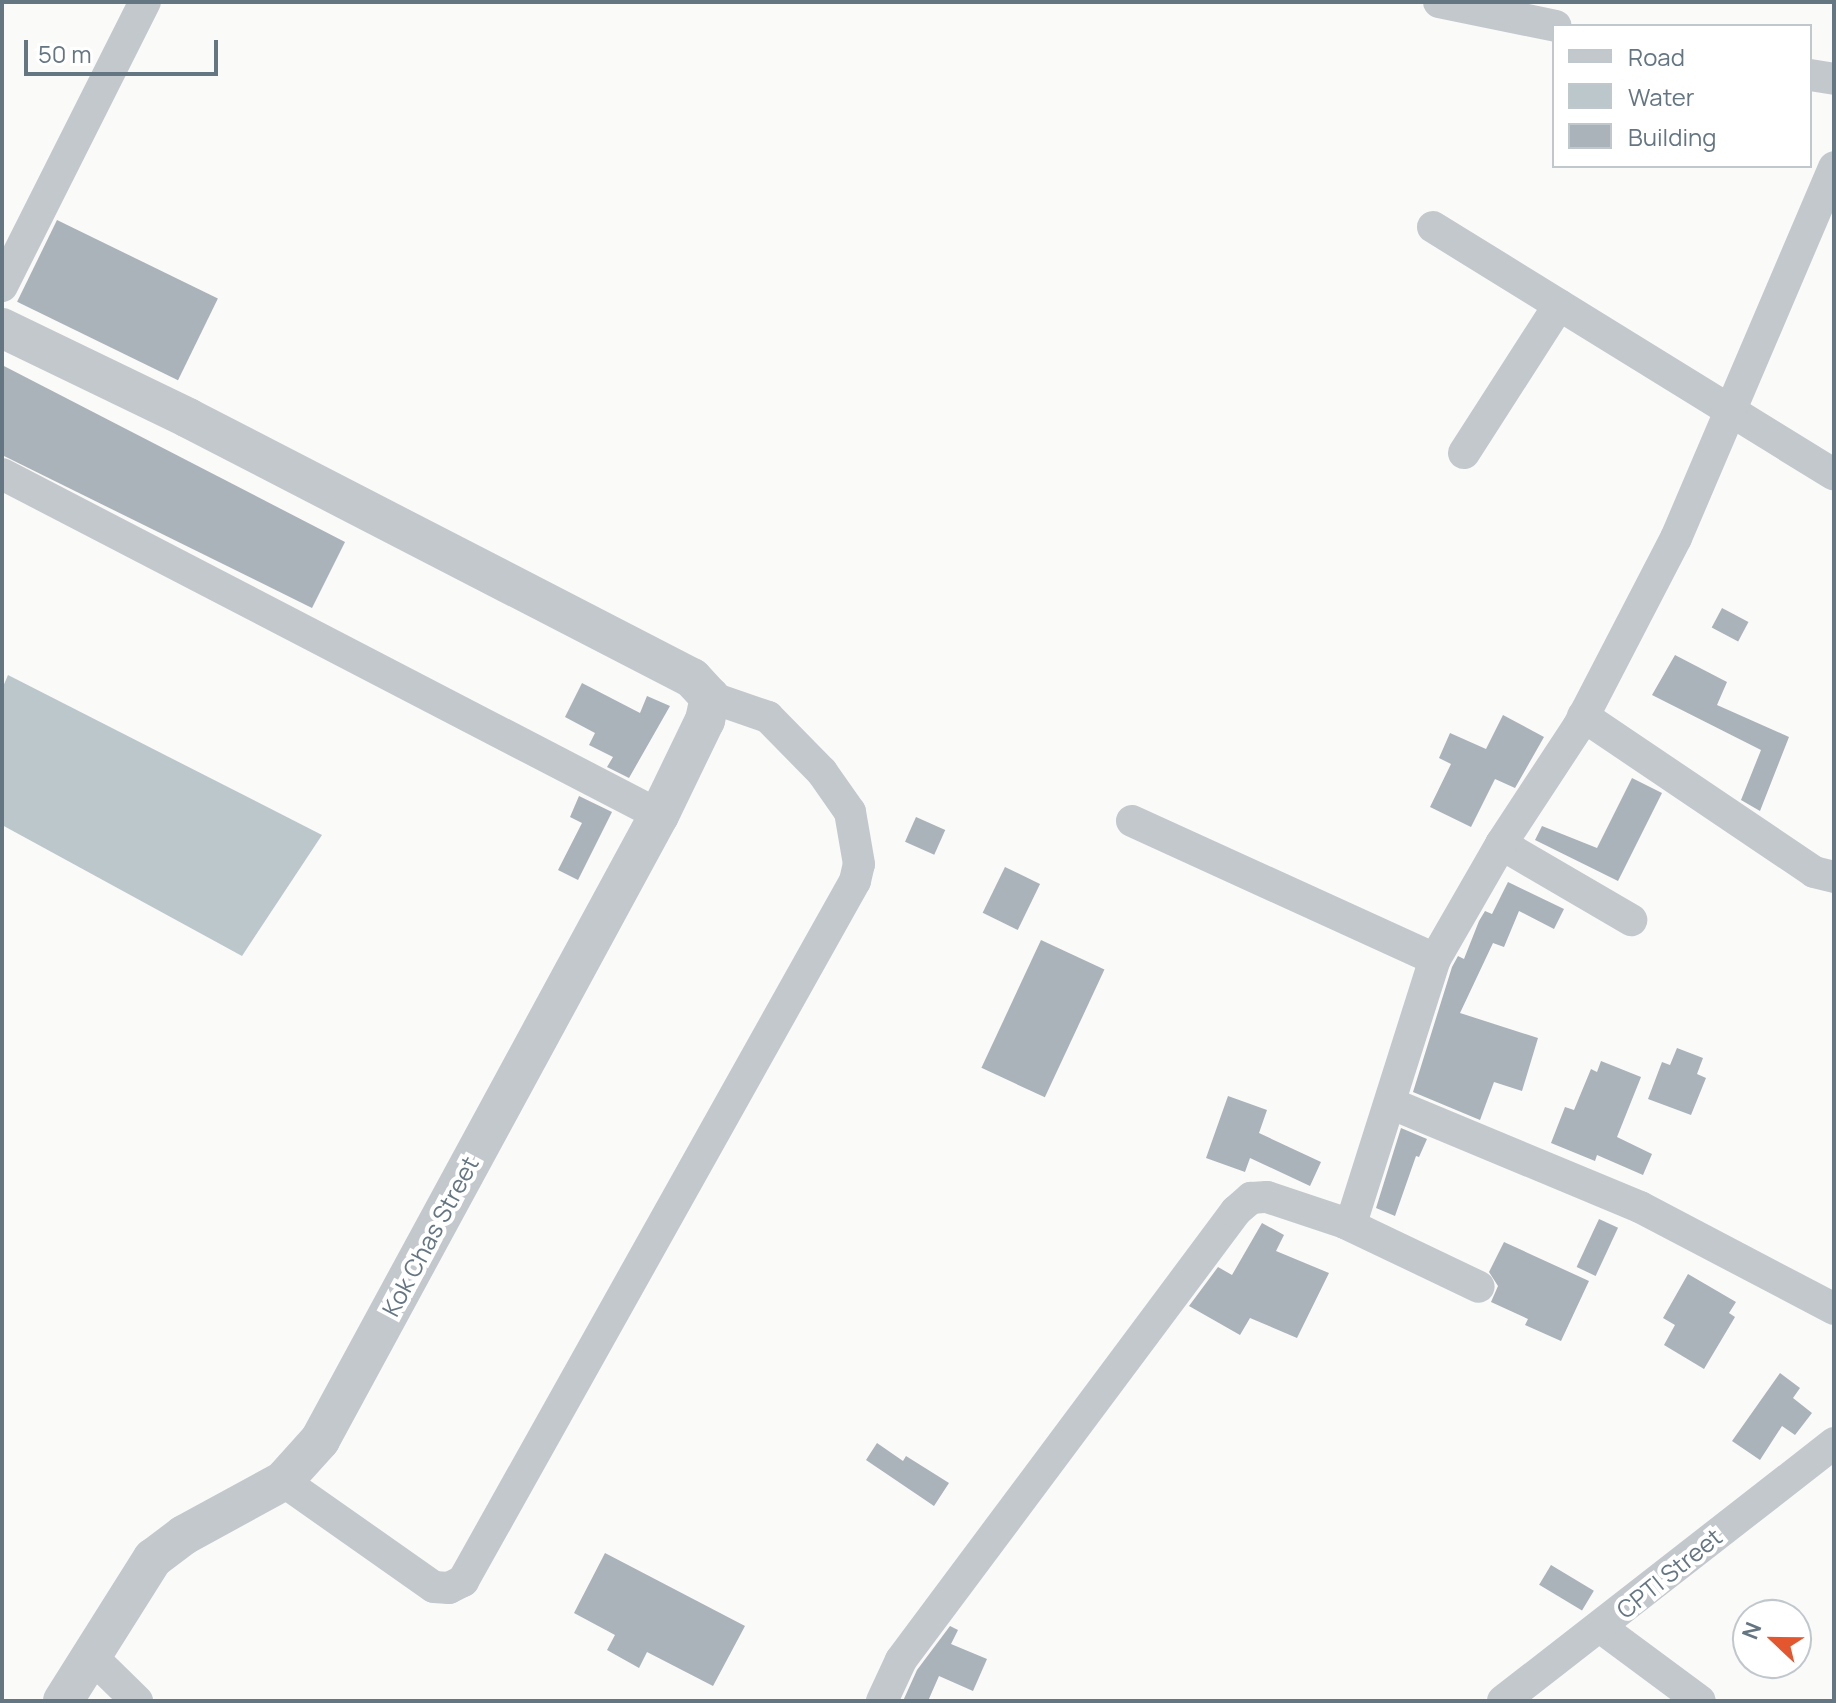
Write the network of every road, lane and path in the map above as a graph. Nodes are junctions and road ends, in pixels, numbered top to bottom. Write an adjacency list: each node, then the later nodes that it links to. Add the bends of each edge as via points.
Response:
1 (145, 2): 8 (street)
2 (1439, 2): 3 (street)
3 (1552, 25)
4 (1812, 75): 5 (street)
5 (1834, 79)
6 (1834, 167): 11 (street)
7 (1433, 227): 9 (street)
8 (2, 286)
9 (1559, 305): 11 (street); 12 (street)
10 (2, 328): 15 (street, via 664,663 692,678)
11 (1732, 412): 14 (street); 16 (street, via 1676,538)
12 (1464, 453)
13 (2, 474): 17 (street)
14 (1834, 475)
15 (710, 697): 17 (street, Kok Chas Street, via 705,720); 28 (street, via 768,717 822,772 850,812 857,836 855,881 463,1581 449,1588 434,1587)
16 (1583, 716): 19 (street); 20 (street, via 1814,872)
17 (659, 815): 28 (street, Kok Chas Street, via 320,1440)
18 (1132, 821): 22 (street)
19 (1501, 844): 21 (street); 22 (street)
20 (1834, 877)
21 (1631, 920)
22 (1435, 959): 23 (street)
23 (1390, 1103): 24 (street, via 1357,1208); 26 (street, via 1640,1207)
24 (1345, 1223): 25 (street); 33 (street, via 1267,1197 1251,1198 1236,1211 901,1660)
25 (1479, 1287)
26 (1834, 1309)
27 (1834, 1443): 29 (street, CPTI Street)
28 (283, 1481): 30 (street, Kok Chas Street, via 153,1558)
29 (1600, 1627): 34 (street, CPTI Street); 35 (street)
30 (90, 1655): 31 (street, Kok Chas Street); 32 (street)
31 (63, 1701)
32 (137, 1701)
33 (882, 1701)
34 (1503, 1701)
35 (1700, 1701)

